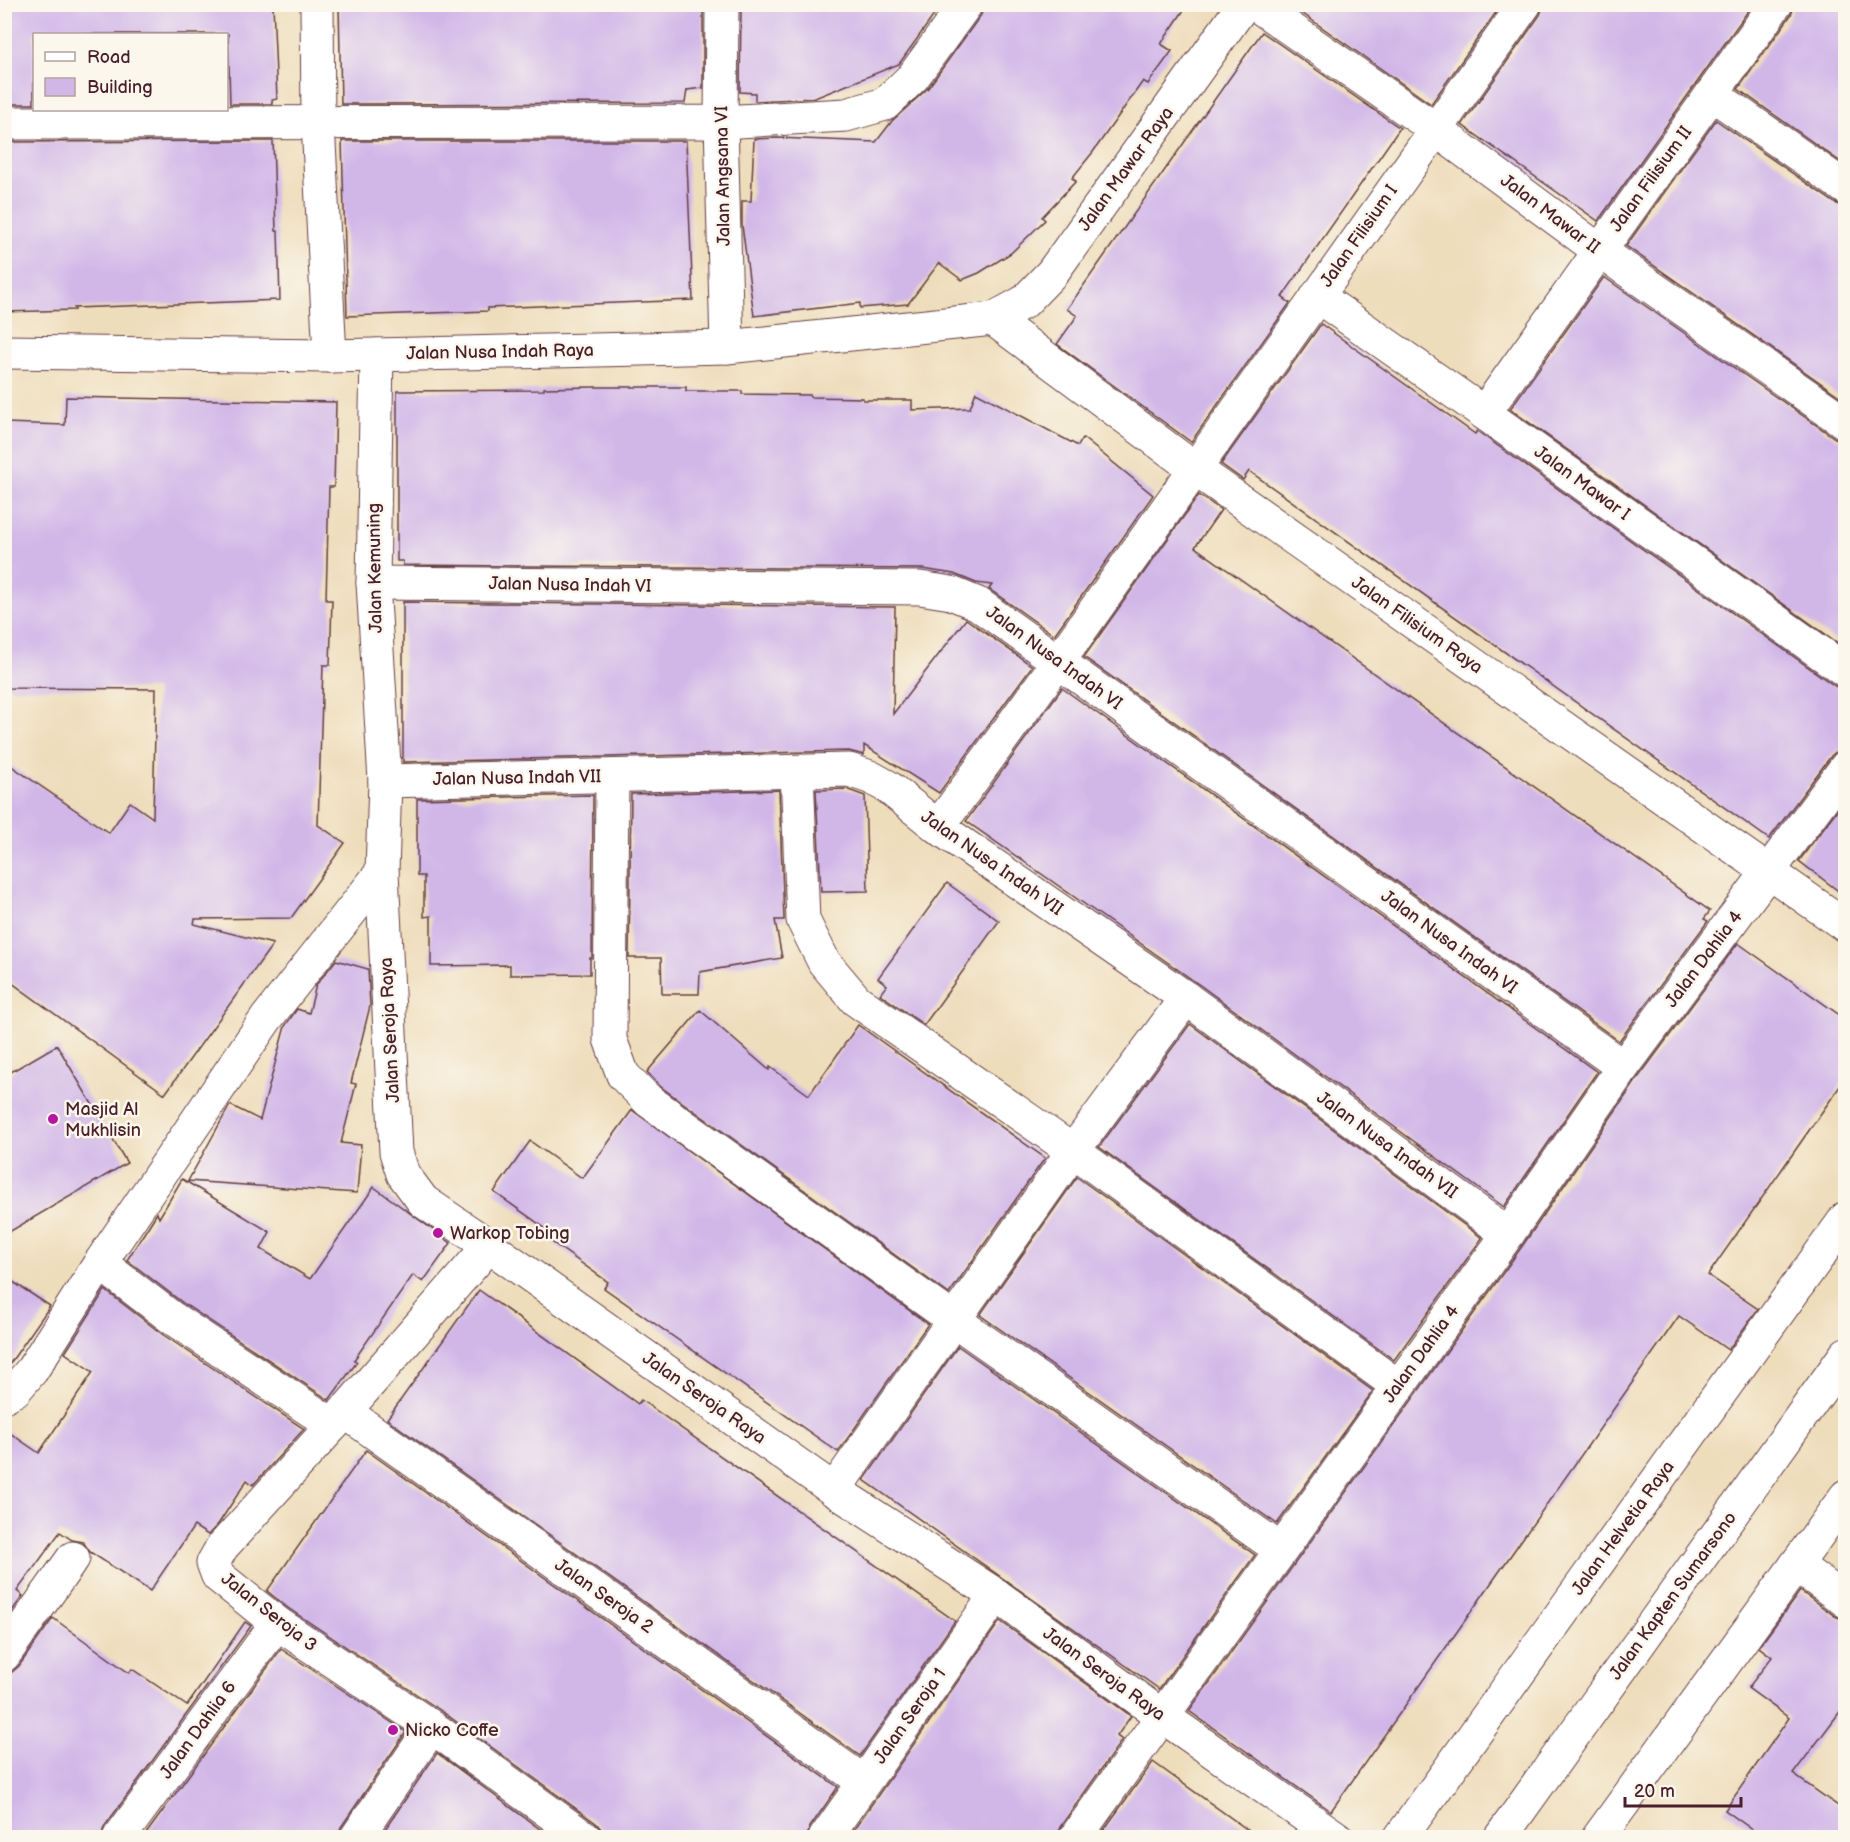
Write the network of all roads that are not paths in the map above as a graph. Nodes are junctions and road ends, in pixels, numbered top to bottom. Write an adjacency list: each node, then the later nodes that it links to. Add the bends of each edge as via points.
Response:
1 (316, 4): 11 (main road)
2 (722, 4): 9 (main road, Jalan Angsana VI)
3 (966, 4): 9 (main road, via 913,77 885,104 846,115)
4 (1244, 4): 16 (main road, Jalan Mawar Raya, via 1052,273 1024,302)
5 (1255, 4): 12 (main road, Jalan Mawar II)
6 (1525, 4): 12 (main road, Jalan Filisium I)
7 (1776, 4): 8 (main road, Jalan Filisium II)
8 (1712, 94): 13 (main road); 14 (main road, Jalan Filisium II)
9 (721, 122): 11 (main road); 17 (main road, Jalan Angsana VI)
10 (4, 123): 11 (main road)
11 (318, 123): 20 (main road)
12 (1435, 129): 14 (main road, Jalan Mawar II); 15 (main road, Jalan Filisium I)
13 (1845, 188)
14 (1600, 251): 21 (main road, Jalan Filisium II); 22 (main road, Jalan Mawar II)
15 (1317, 296): 21 (main road, Jalan Mawar I); 23 (main road, Jalan Filisium I)
16 (993, 319): 17 (main road, Jalan Nusa Indah Raya); 23 (main road, Jalan Filisium Raya)
17 (727, 347): 19 (main road, Jalan Nusa Indah Raya)
18 (4, 352): 20 (main road, Jalan Nusa Indah Raya)
19 (377, 355): 20 (main road, Jalan Nusa Indah Raya); 24 (main road, Jalan Kemuning)
20 (330, 356)
21 (1484, 412): 26 (main road, Jalan Mawar I)
22 (1845, 423)
23 (1195, 469): 25 (main road, Jalan Filisium I); 33 (main road, Jalan Filisium Raya)
24 (373, 583): 25 (main road, Jalan Nusa Indah VI, via 920,588 951,593 978,604); 30 (main road, Jalan Kemuning)
25 (1058, 662): 31 (main road, Jalan Filisium I); 36 (main road, Jalan Nusa Indah VI)
26 (1845, 671)
27 (1845, 767): 33 (main road, Jalan Dahlia 4)
28 (797, 772): 29 (main road, Jalan Nusa Indah VII); 31 (main road, Jalan Nusa Indah VII, via 849,770 870,777); 37 (main road, via 803,920 824,962 856,1000)
29 (612, 776): 30 (main road, Jalan Nusa Indah VII); 42 (main road, via 610,1039 622,1075 649,1101)
30 (385, 781): 32 (main road, Jalan Seroja Raya)
31 (938, 827): 35 (main road, Jalan Nusa Indah VII)
32 (382, 872): 40 (main road, Jalan Seroja Raya, via 396,1152 403,1174 423,1201); 41 (main road, via 266,1019)
33 (1769, 872): 34 (main road, Jalan Filisium Raya); 36 (main road, Jalan Dahlia 4)
34 (1845, 926)
35 (1186, 998): 37 (main road); 39 (main road, Jalan Nusa Indah VII)
36 (1623, 1067): 39 (main road, Jalan Dahlia 4)
37 (1073, 1151): 42 (main road); 44 (main road)
38 (1845, 1218): 65 (main road, Jalan Helvetia Raya)
39 (1508, 1234): 44 (main road, Jalan Dahlia 4)
40 (489, 1246): 46 (main road, Jalan Seroja 3); 47 (main road, Jalan Seroja Raya)
41 (100, 1263): 45 (main road, via 32,1370 15,1390); 46 (main road, Jalan Seroja 2, via 172,1318)
42 (954, 1320): 47 (main road); 49 (main road)
43 (1845, 1354): 66 (main road, Jalan Kapten Sumarsono)
44 (1398, 1386): 49 (main road, Jalan Dahlia 4)
45 (4, 1396)
46 (339, 1418): 54 (main road, Jalan Seroja 3, via 222,1547 213,1563 218,1576); 58 (main road, Jalan Seroja 2)
47 (834, 1490): 52 (main road, Jalan Seroja Raya)
48 (1845, 1496): 51 (main road)
49 (1281, 1551): 56 (main road, Jalan Dahlia 4)
50 (73, 1558): 55 (main road)
51 (1796, 1565): 53 (main road); 67 (main road)
52 (996, 1595): 56 (main road, Jalan Seroja Raya); 58 (main road, Jalan Seroja 1)
53 (1845, 1601)
54 (277, 1623): 57 (main road, Jalan Seroja 3); 59 (main road, Jalan Dahlia 6)
55 (4, 1655)
56 (1162, 1716): 63 (main road, Jalan Dahlia 4); 64 (main road, Jalan Seroja Raya)
57 (432, 1727): 60 (main road); 61 (main road, Jalan Seroja 3)
58 (864, 1782): 62 (main road, Jalan Seroja 1)
59 (119, 1838)
60 (356, 1838)
61 (585, 1838)
62 (825, 1838)
63 (1075, 1838)
64 (1337, 1838)
65 (1400, 1838)
66 (1500, 1838)
67 (1598, 1838)

